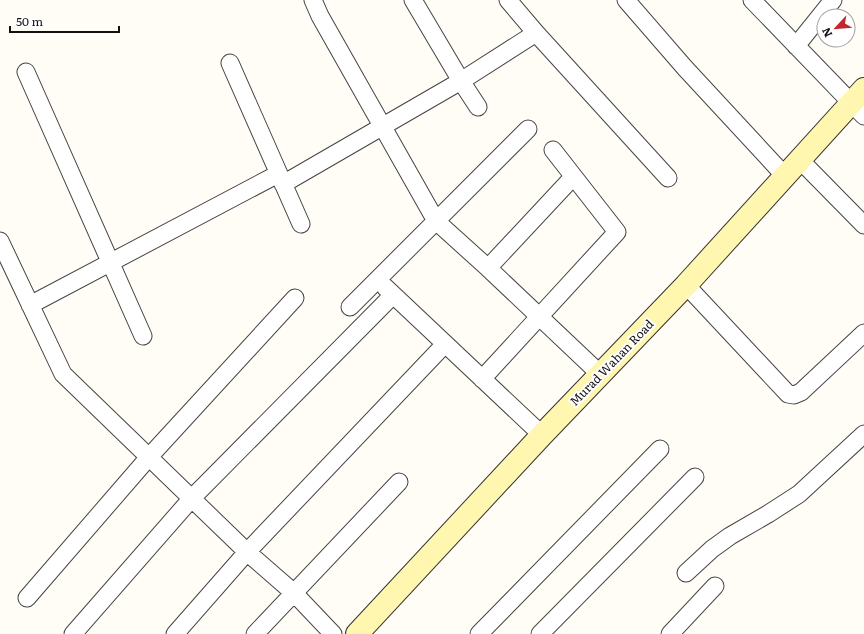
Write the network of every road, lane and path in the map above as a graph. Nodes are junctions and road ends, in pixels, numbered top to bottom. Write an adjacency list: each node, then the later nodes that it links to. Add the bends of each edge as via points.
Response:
1 (313, 0): 14 (street)
2 (413, 0): 11 (street)
3 (508, 0): 7 (street)
4 (626, 0): 18 (street)
5 (752, 0): 8 (street)
6 (833, 0): 8 (street)
7 (536, 33): 11 (street); 20 (street)
8 (796, 46): 12 (street)
9 (230, 63): 21 (street)
10 (26, 72): 26 (street)
11 (461, 81): 13 (street); 14 (street)
12 (860, 103): 17 (street, Murad Wahan Road)
13 (478, 107)
14 (383, 127): 21 (street); 22 (street)
15 (528, 129): 22 (street)
16 (553, 150): 19 (street)
17 (800, 160): 18 (street, Murad Wahan Road); 24 (street)
18 (785, 176): 29 (street, Murad Wahan Road)
19 (573, 177): 27 (street); 34 (street, via 616,232)
20 (668, 178)
21 (281, 179): 23 (street); 26 (street)
22 (436, 221): 27 (street); 28 (street)
23 (301, 224)
24 (864, 225)
25 (0, 241): 32 (street)
26 (110, 263): 32 (street); 36 (street)
27 (488, 268): 34 (street)
28 (378, 280): 30 (street); 33 (street)
29 (686, 285): 35 (street, via 788,394 801,392); 38 (street, Murad Wahan Road)
30 (393, 295): 37 (street); 46 (street)
31 (295, 298): 43 (street)
32 (30, 305): 43 (street, via 63,374)
33 (350, 307)
34 (540, 317): 38 (street); 39 (street)
35 (864, 333)
36 (143, 336)
37 (445, 344): 39 (street); 47 (street)
38 (600, 374): 41 (street, Murad Wahan Road)
39 (482, 379): 41 (street)
40 (864, 434): 48 (street, via 799,494 730,536)
41 (542, 435): 57 (street, Murad Wahan Road)
42 (660, 449): 58 (street)
43 (149, 457): 46 (street); 51 (street)
44 (696, 477): 59 (street)
45 (399, 482): 50 (street)
46 (192, 498): 47 (street); 53 (street)
47 (247, 552): 50 (street); 54 (street)
48 (686, 573)
49 (715, 586): 52 (street)
50 (294, 593): 55 (street); 56 (street)
51 (27, 598)
52 (679, 631)
53 (73, 634)
54 (175, 634)
55 (255, 634)
56 (333, 634)
57 (357, 634)
58 (479, 634)
59 (540, 634)

